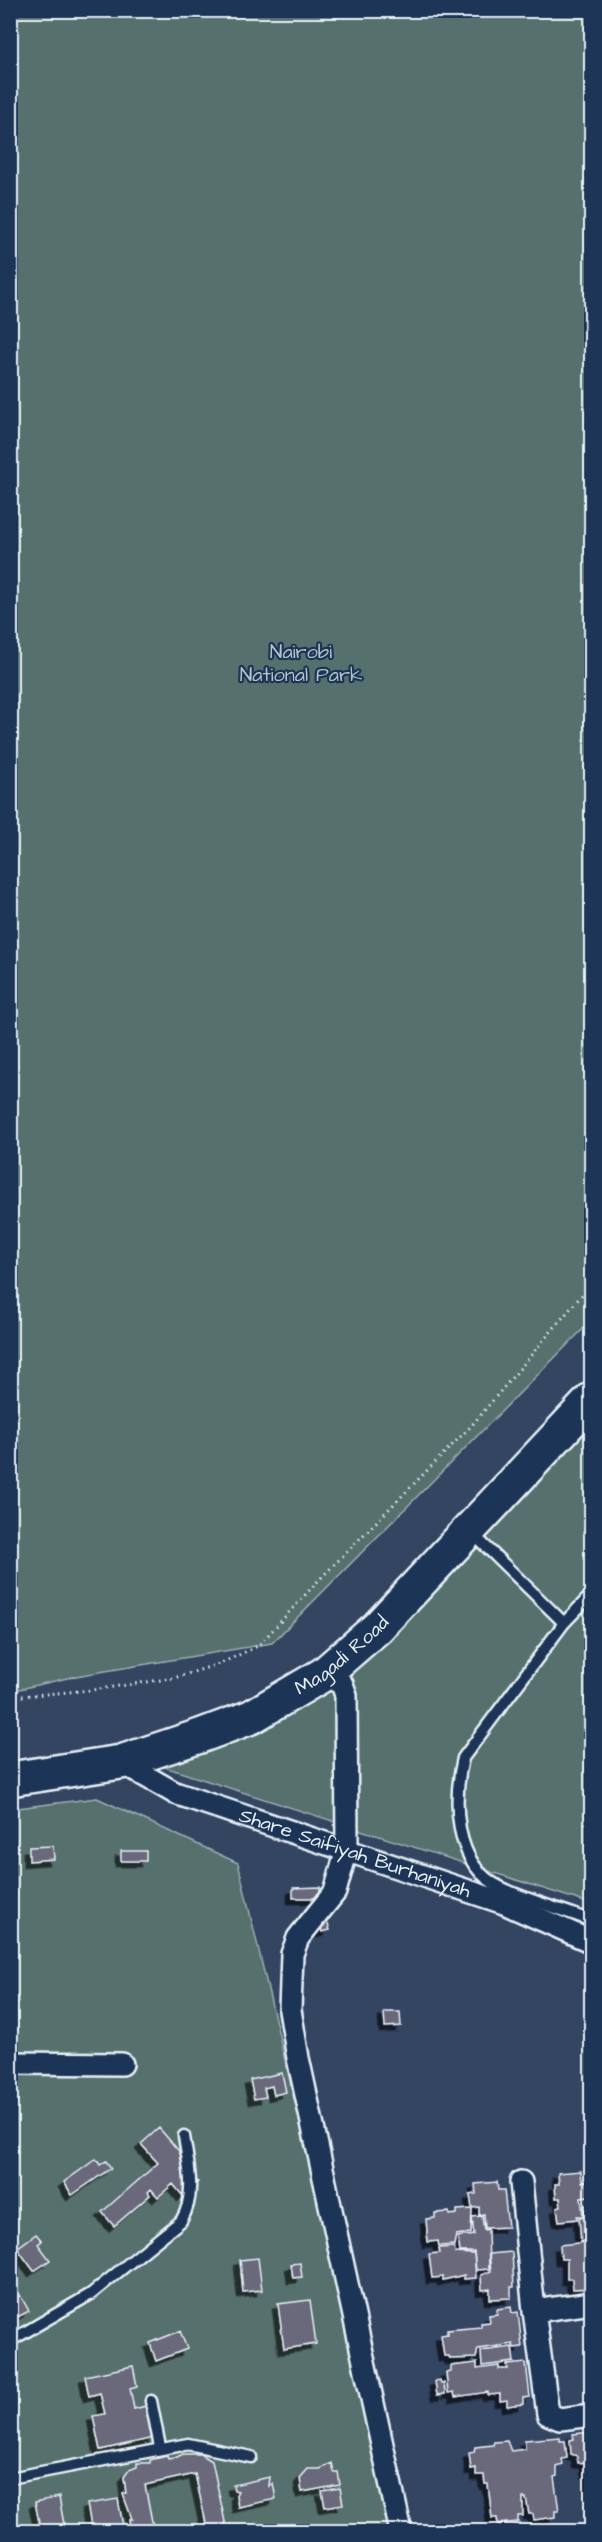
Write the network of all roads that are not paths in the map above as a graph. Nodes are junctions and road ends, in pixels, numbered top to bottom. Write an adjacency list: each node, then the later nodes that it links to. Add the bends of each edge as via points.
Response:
1 (591, 1399): 2 (highway, Magadi Road)
2 (470, 1531): 4 (lane); 5 (highway, Magadi Road, via 377,1628)
3 (591, 1594): 4 (lane)
4 (564, 1623): 9 (lane, via 463,1758 457,1804 461,1835 481,1873 498,1887)
5 (324, 1674): 6 (highway, Magadi Road, via 251,1717); 8 (street, via 342,1684 346,1695)
6 (121, 1762): 7 (highway, Magadi Road); 8 (street, Share Saifiyah Burhaniyah, via 175,1793)
7 (10, 1779)
8 (347, 1849): 10 (street, Share Saifiyah Burhaniyah, via 504,1904); 23 (street, via 335,1892 298,1938 292,1954 290,2010)
9 (591, 1921)
10 (591, 1942)
11 (10, 2063): 12 (street)
12 (122, 2064)
13 (184, 2136): 17 (lane, via 191,2191 189,2208 181,2221 91,2294)
14 (521, 2182): 16 (street)
15 (591, 2303): 16 (street)
16 (534, 2312): 19 (street, via 548,2414 560,2419)
17 (10, 2341)
18 (151, 2401): 20 (lane)
19 (591, 2415)
20 (160, 2447): 21 (lane, via 188,2444); 22 (lane)
21 (251, 2457)
22 (10, 2478)
23 (400, 2532)

